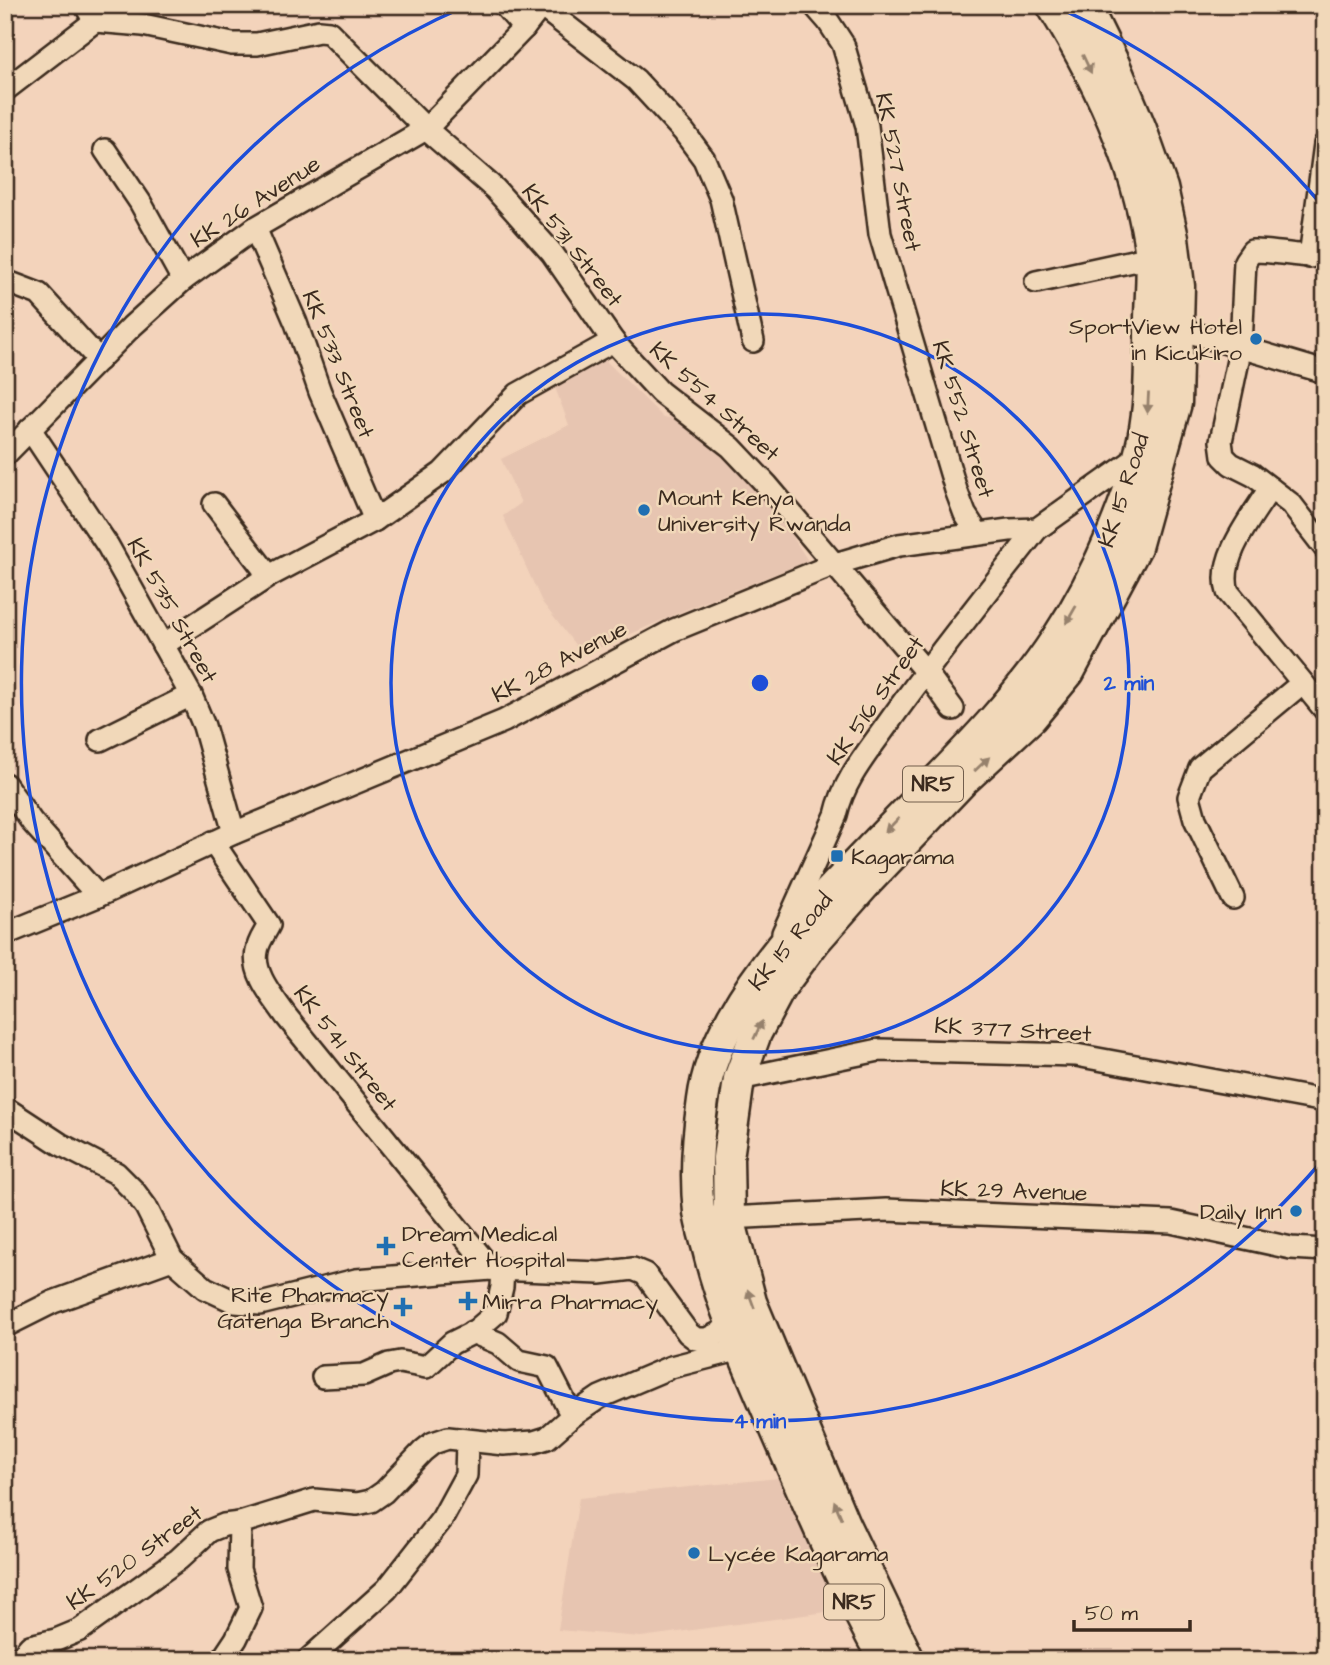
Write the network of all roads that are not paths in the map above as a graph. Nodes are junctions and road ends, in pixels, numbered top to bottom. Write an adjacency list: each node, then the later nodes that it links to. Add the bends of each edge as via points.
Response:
1 (503, 5): 7 (street)
2 (814, 5): 18 (street, KK 527 Street, via 843,44 864,114 880,234)
3 (1052, 5): 14 (highway, KK 15 Road / NR5, one-way to 14, via 1082,54 1116,129 1141,203)
4 (1085, 5): 19 (highway, KK 15 Road / NR5, via 1114,64 1162,188 1179,286)
5 (541, 6): 7 (street, KK 26 Avenue); 21 (street, via 636,80 704,159 721,199)
6 (90, 13): 8 (street); 9 (street, KK 531 Street, via 232,44 329,32)
7 (524, 28): 9 (street, KK 26 Avenue)
8 (5, 90)
9 (426, 129): 12 (street, KK 26 Avenue); 20 (street, KK 531 Street, via 495,189 552,253)
10 (1325, 144): 13 (street)
11 (104, 150): 15 (street, via 140,202)
12 (256, 228): 15 (street, KK 26 Avenue); 30 (street, KK 533 Street)
13 (1317, 255): 22 (street, via 1252,251 1245,261)
14 (1151, 257): 17 (street); 19 (highway, KK 15 Road / NR5)
15 (183, 280): 23 (street, KK 26 Avenue)
16 (5, 281): 23 (street, via 39,294)
17 (1036, 282)
18 (906, 316): 32 (street, KK 552 Street, via 956,489)
19 (1165, 328): 22 (street); 27 (highway, KK 15 Road / NR5, one-way to 27); 50 (highway, KK 15 Road / NR5, one-way to 19, via 780,988 815,941 964,781 1031,718 1069,672 1136,547 1176,403)
20 (612, 341): 30 (street, via 518,394 442,473); 34 (street, KK 554 Street, via 660,392 731,447)
21 (753, 341)
22 (1241, 346): 24 (street); 28 (street, via 1223,424 1223,456)
23 (99, 359): 25 (street, KK 26 Avenue)
24 (1325, 373)
25 (30, 429): 26 (street, KK 26 Avenue); 36 (street, KK 535 Street, via 108,546)
26 (5, 455)
27 (1138, 457): 31 (street); 49 (highway, KK 15 Road / NR5, one-way to 49, via 1117,523 1057,639 968,747 813,909)
28 (1270, 488): 33 (street, via 1291,504); 38 (street, via 1229,558 1226,584)
29 (214, 504): 35 (street)
30 (375, 520): 35 (street)
31 (1037, 529): 32 (street, KK 28 Avenue); 37 (street, KK 516 Street)
32 (978, 534): 34 (street, KK 28 Avenue, via 900,545)
33 (1325, 548)
34 (835, 564): 37 (street, KK 554 Street); 44 (street, KK 28 Avenue, via 674,630 504,721)
35 (269, 576): 36 (street)
36 (163, 645): 39 (street, KK 535 Street)
37 (925, 671): 40 (street, KK 554 Street); 49 (street, KK 516 Street, via 841,795)
38 (1301, 684): 41 (street); 47 (street, via 1200,768 1189,797)
39 (191, 695): 42 (street); 44 (street, KK 535 Street)
40 (953, 709)
41 (1325, 710)
42 (100, 740)
43 (5, 784): 46 (street, via 32,822)
44 (234, 833): 45 (street, KK 28 Avenue)
45 (213, 842): 46 (street, KK 28 Avenue); 57 (street, KK 541 Street, via 269,925 257,951 258,971 274,998 387,1144)
46 (98, 896): 48 (street, KK 28 Avenue)
47 (1233, 898)
48 (5, 934)
49 (773, 959): 53 (highway, KK 15 Road / NR5, via 730,1020 703,1096)
50 (739, 1079): 51 (street, KK 377 Street, via 878,1050 1040,1053 1076,1055); 54 (highway, KK 15 Road / NR5, via 728,1158)
51 (1325, 1101)
52 (5, 1108): 56 (street, via 116,1173 146,1207)
53 (699, 1213): 54 (street, KK 29 Avenue); 60 (highway, KK 15 Road / NR5)
54 (729, 1218): 55 (street, KK 29 Avenue, via 886,1210 1171,1222 1291,1248); 69 (highway, KK 15 Road / NR5, one-way to 54, via 844,1524 760,1324)
55 (1325, 1250)
56 (172, 1259): 57 (street, via 205,1288 235,1302 260,1304 356,1280); 58 (street, via 53,1302)
57 (497, 1269): 59 (street, via 502,1287 496,1313); 60 (street, via 600,1273 633,1269 645,1274 696,1339)
58 (5, 1326)
59 (472, 1332): 61 (street, via 426,1367 400,1362 364,1375); 62 (street, via 498,1343 519,1361 547,1367)
60 (736, 1338): 62 (street, KK 520 Street, via 600,1397); 68 (highway, KK 15 Road / NR5, via 826,1543)
61 (323, 1377)
62 (572, 1416): 63 (street, KK 520 Street, via 547,1438 534,1442)
63 (467, 1442): 64 (street, KK 520 Street, via 448,1438 433,1443 370,1501 314,1500); 67 (street, via 466,1475 442,1519 387,1589)
64 (240, 1523): 65 (street, KK 520 Street, via 209,1531 179,1559 80,1630 30,1646); 66 (street, via 239,1569 251,1608)
65 (18, 1660)
66 (222, 1660)
67 (309, 1660)
68 (884, 1660)
69 (909, 1660)

